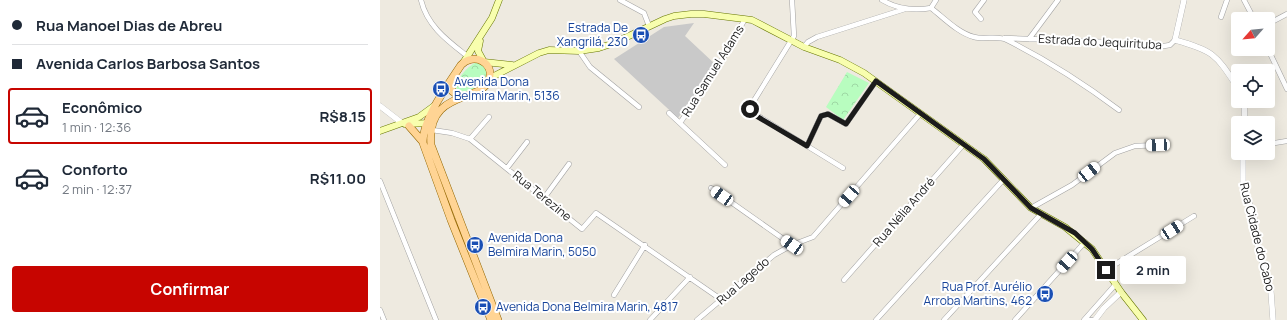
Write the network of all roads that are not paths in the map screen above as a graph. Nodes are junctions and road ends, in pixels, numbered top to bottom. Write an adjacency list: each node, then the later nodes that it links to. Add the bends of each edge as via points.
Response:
1 (421, 0): 29 (street, via 439,34)
2 (499, 0): 21 (main road)
3 (620, 0): 20 (street, via 644,13)
4 (792, 0): 24 (street, via 794,35)
5 (882, 0): 13 (street)
6 (936, 0): 12 (street)
7 (984, 0): 18 (street, via 975,12)
8 (1058, 0): 23 (street)
9 (1184, 0): 25 (street, Estrada do Jequirituba)
10 (1227, 0): 16 (street)
11 (1244, 0): 14 (street)
12 (931, 8): 13 (street); 22 (street, Estrada do Jequirituba, via 973,37)
13 (905, 9): 26 (street, via 817,37)
14 (1250, 12)
15 (1287, 14): 19 (street)
16 (1221, 17)
17 (745, 19): 20 (main road, via 691,14 665,18); 24 (main road, via 762,24); 45 (street, Rua Samuel Adams, via 728,51)
18 (981, 19)
19 (1275, 20)
20 (649, 26): 27 (main road, via 614,43)
21 (481, 37): 29 (main road); 30 (main road, via 478,51)
22 (1005, 38): 23 (street, Estrada do Jequirituba); 41 (street, via 1076,78)
23 (1029, 39): 25 (street, Estrada do Jequirituba, via 1158,46 1170,45)
24 (791, 40): 26 (main road); 56 (street, via 750,107 750,111)
25 (1175, 40): 32 (street, via 1211,52)
26 (804, 47): 34 (main road, via 853,66)
27 (579, 51): 31 (main road, via 549,50); 40 (street, via 590,67)
28 (1271, 56): 36 (street)
29 (465, 59): 30 (main road); 35 (main road)
30 (484, 62): 31 (main road); 33 (main road, via 489,68)
31 (513, 65): 33 (main road)
32 (1231, 77)
33 (490, 78): 37 (main road, via 484,88)
34 (876, 81): 43 (main road); 56 (street, via 846,124 828,114 821,116)
35 (450, 82): 37 (main road, via 452,91); 38 (main road)
36 (1287, 89)
37 (460, 97): 47 (main road, via 443,107)
38 (437, 104): 46 (main road); 47 (main road)
39 (380, 106): 46 (street)
40 (639, 107)
41 (1118, 110)
42 (669, 113): 45 (street)
43 (920, 114): 54 (main road); 71 (street, Rua Lagedo, via 816,234 806,241)
44 (489, 117): 49 (street)
45 (680, 123): 59 (street)
46 (405, 124): 47 (main road); 48 (main road); 52 (main road)
47 (431, 125): 49 (street, Rua Terezine); 52 (main road, via 423,136); 80 (main road, via 434,156)
48 (380, 131)
49 (470, 139): 60 (street, Rua Terezine)
50 (1287, 141): 53 (street)
51 (527, 142): 60 (street)
52 (424, 143): 80 (main road, via 451,220)
53 (1275, 143)
54 (964, 144): 62 (main road); 74 (street, Rua Nélia André)
55 (1158, 145): 66 (street, via 1135,146 1115,153 1072,186)
56 (807, 146): 61 (street)
57 (1243, 160): 92 (street, Rua Cidade do Cabo, via 1243,184 1254,217 1258,246 1271,292)
58 (570, 164): 65 (street)
59 (725, 165)
60 (507, 168): 65 (street, Rua Terezine)
61 (843, 168)
62 (1004, 179): 66 (main road); 87 (street)
63 (380, 180): 83 (street)
64 (711, 188): 71 (street)
65 (544, 198): 70 (street, Rua Terezine, via 582,229 596,213)
66 (1031, 208): 67 (main road)
67 (1041, 214): 69 (main road); 88 (street)
68 (1194, 216): 72 (street)
69 (1085, 242): 72 (main road); 89 (street)
70 (645, 245): 73 (street, Rua Terezine); 77 (street)
71 (792, 245): 78 (street, Rua Lagedo, via 768,259)
72 (1106, 270): 75 (main road)
73 (690, 277): 78 (street, Rua Terezine); 85 (street)
74 (844, 280)
75 (1115, 284): 76 (main road); 81 (street)
76 (1121, 292): 90 (street); 91 (main road)
77 (614, 295)
78 (722, 300): 86 (street, Rua Lagedo)
79 (380, 310): 82 (street)
80 (491, 317): 84 (main road)
81 (1085, 319): 90 (street)
82 (384, 320)
83 (436, 320)
84 (498, 320)
85 (650, 320)
86 (697, 320)
87 (876, 320)
88 (944, 320)
89 (1015, 320)
90 (1093, 320)
91 (1143, 320)
92 (1273, 320)

